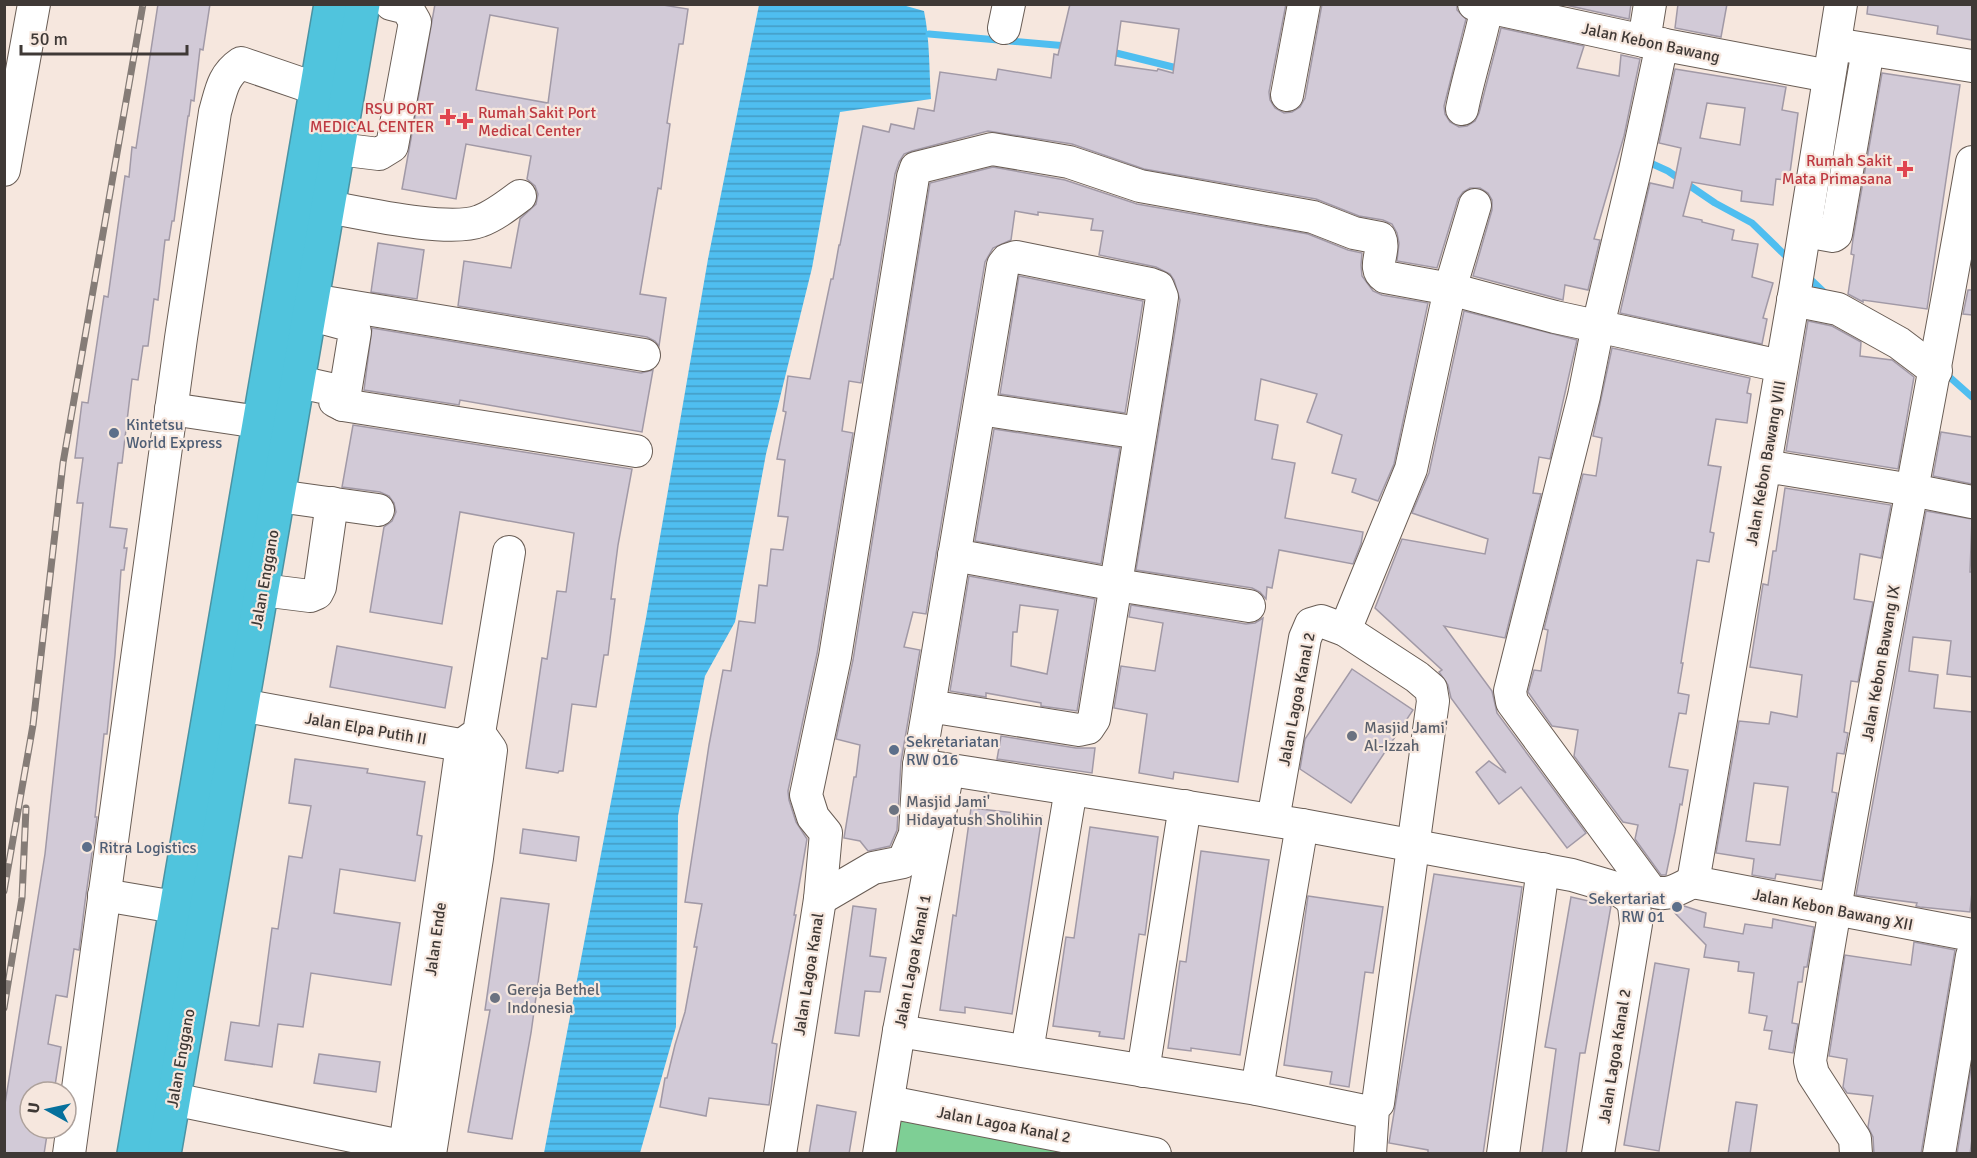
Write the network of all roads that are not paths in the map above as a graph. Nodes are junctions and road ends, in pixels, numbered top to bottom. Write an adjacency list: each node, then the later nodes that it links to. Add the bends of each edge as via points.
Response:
1 (34, 4): 19 (street)
2 (331, 4): 14 (highway, Jalan Enggano)
3 (363, 4): 17 (highway, Jalan Enggano)
4 (391, 4): 17 (street, via 407,8 415,22 392,146 379,154)
5 (1304, 4): 15 (street)
6 (1650, 4): 9 (street)
7 (1841, 4): 10 (street, Jalan Kebon Bawang VIII)
8 (1487, 6): 9 (street, Jalan Kebon Bawang); 16 (street)
9 (1653, 42): 13 (street, Jalan Kebon Bawang); 27 (street, via 1637,158)
10 (1835, 45): 11 (street); 13 (street, Jalan Kebon Bawang VIII)
11 (1868, 50): 12 (street); 23 (street, via 1836,234)
12 (1972, 66)
13 (1829, 76): 23 (street, Jalan Kebon Bawang VIII)
14 (318, 89): 33 (street, via 241,63 229,71 215,112); 35 (highway, Jalan Enggano)
15 (1287, 95)
16 (1462, 109)
17 (338, 149): 22 (highway, Jalan Enggano)
18 (1972, 162): 29 (street, Jalan Kebon Bawang IX)
19 (4, 170)
20 (520, 196): 22 (street, via 480,221 468,224 447,225)
21 (1475, 206): 24 (street)
22 (327, 207): 26 (highway, Jalan Enggano)
23 (1803, 238): 25 (street, Jalan Kebon Bawang VIII)
24 (1450, 289): 27 (street); 49 (street, via 1411,469); 61 (street, via 1381,275 1380,238 1313,218 1140,186 1069,162 992,149 916,168 835,657 806,795 813,817 826,833)
25 (1794, 295): 29 (street, via 1838,309); 30 (street, Jalan Kebon Bawang VIII)
26 (311, 307): 28 (street); 31 (highway, Jalan Enggano); 32 (street, via 353,326 355,332)
27 (1598, 326): 30 (street); 59 (street, via 1510,691 1512,702 1650,890 1667,894)
28 (644, 355)
29 (1937, 363): 39 (street, Jalan Kebon Bawang IX)
30 (1781, 366): 38 (street, Jalan Kebon Bawang VIII)
31 (299, 382): 32 (street, via 335,390 335,401); 40 (highway, Jalan Enggano)
32 (343, 405): 37 (street)
33 (171, 409): 35 (street); 60 (street)
34 (980, 409): 36 (street); 36 (street, Jalan Lagoa Kanal, via 1003,265 1016,257 1158,287 1162,297); 45 (street, Jalan Lagoa Kanal)
35 (259, 422): 62 (highway, Jalan Enggano)
36 (1140, 433): 46 (street)
37 (636, 451)
38 (1765, 466): 39 (street); 59 (street, Jalan Kebon Bawang VIII)
39 (1912, 490): 41 (street); 63 (street, Jalan Kebon Bawang IX)
40 (278, 496): 42 (street); 47 (highway, Jalan Enggano)
41 (1972, 502)
42 (332, 503): 43 (street); 47 (street, via 317,593 310,596)
43 (378, 510)
44 (509, 552): 52 (street, Jalan Ende)
45 (954, 555): 46 (street); 51 (street, Jalan Lagoa Kanal)
46 (1117, 585): 48 (street); 51 (street, via 1094,719 1088,728 1079,730)
47 (262, 590): 50 (highway, Jalan Enggano)
48 (1249, 606)
49 (1345, 630): 56 (street, Jalan Lagoa Kanal 2, via 1321,621 1311,624 1305,638); 57 (street, Jalan Lagoa Kanal 2, via 1431,689 1433,701)
50 (241, 705): 52 (street, Jalan Elpa Putih II); 70 (highway, Jalan Enggano)
51 (929, 706): 53 (street, Jalan Lagoa Kanal)
52 (477, 743): 73 (street, Jalan Ende)
53 (934, 767): 54 (street, Jalan Lagoa Kanal 2); 61 (street, Jalan Lagoa Kanal, via 903,862 873,868); 66 (street, Jalan Lagoa Kanal 1)
54 (1071, 789): 55 (street, Jalan Lagoa Kanal 2); 67 (street)
55 (1185, 806): 56 (street, Jalan Lagoa Kanal 2); 68 (street)
56 (1287, 822): 57 (street, Jalan Lagoa Kanal 2); 69 (street)
57 (1413, 846): 58 (street, Jalan Lagoa Kanal 2); 72 (street, via 1378,1103)
58 (1543, 869): 81 (street); 82 (street, Jalan Lagoa Kanal 2, via 1616,888 1634,905 1636,924)
59 (1693, 882): 63 (street, Jalan Kebon Bawang XII)
60 (104, 895): 62 (street); 74 (street)
61 (820, 899): 77 (street, Jalan Lagoa Kanal)
62 (175, 907): 75 (highway, Jalan Enggano)
63 (1834, 909): 64 (street, Jalan Kebon Bawang XII); 83 (street, Jalan Kebon Bawang IX, via 1810,1061 1813,1074 1855,1139)
64 (1972, 935)
65 (1972, 956): 84 (street)
66 (899, 1031): 67 (street); 71 (street, Jalan Lagoa Kanal 1)
67 (1027, 1050): 68 (street)
68 (1143, 1071): 69 (street)
69 (1257, 1089): 72 (street, via 1364,1111)
70 (173, 1099): 73 (street); 76 (highway, Jalan Enggano)
71 (889, 1102): 78 (street, Jalan Lagoa Kanal 1); 79 (street, Jalan Lagoa Kanal 2)
72 (1373, 1108): 80 (street)
73 (417, 1152)
74 (69, 1154)
75 (134, 1154)
76 (164, 1154)
77 (780, 1154)
78 (879, 1154)
79 (1155, 1154)
80 (1370, 1154)
81 (1503, 1154)
82 (1598, 1154)
83 (1856, 1154)
84 (1939, 1154)

